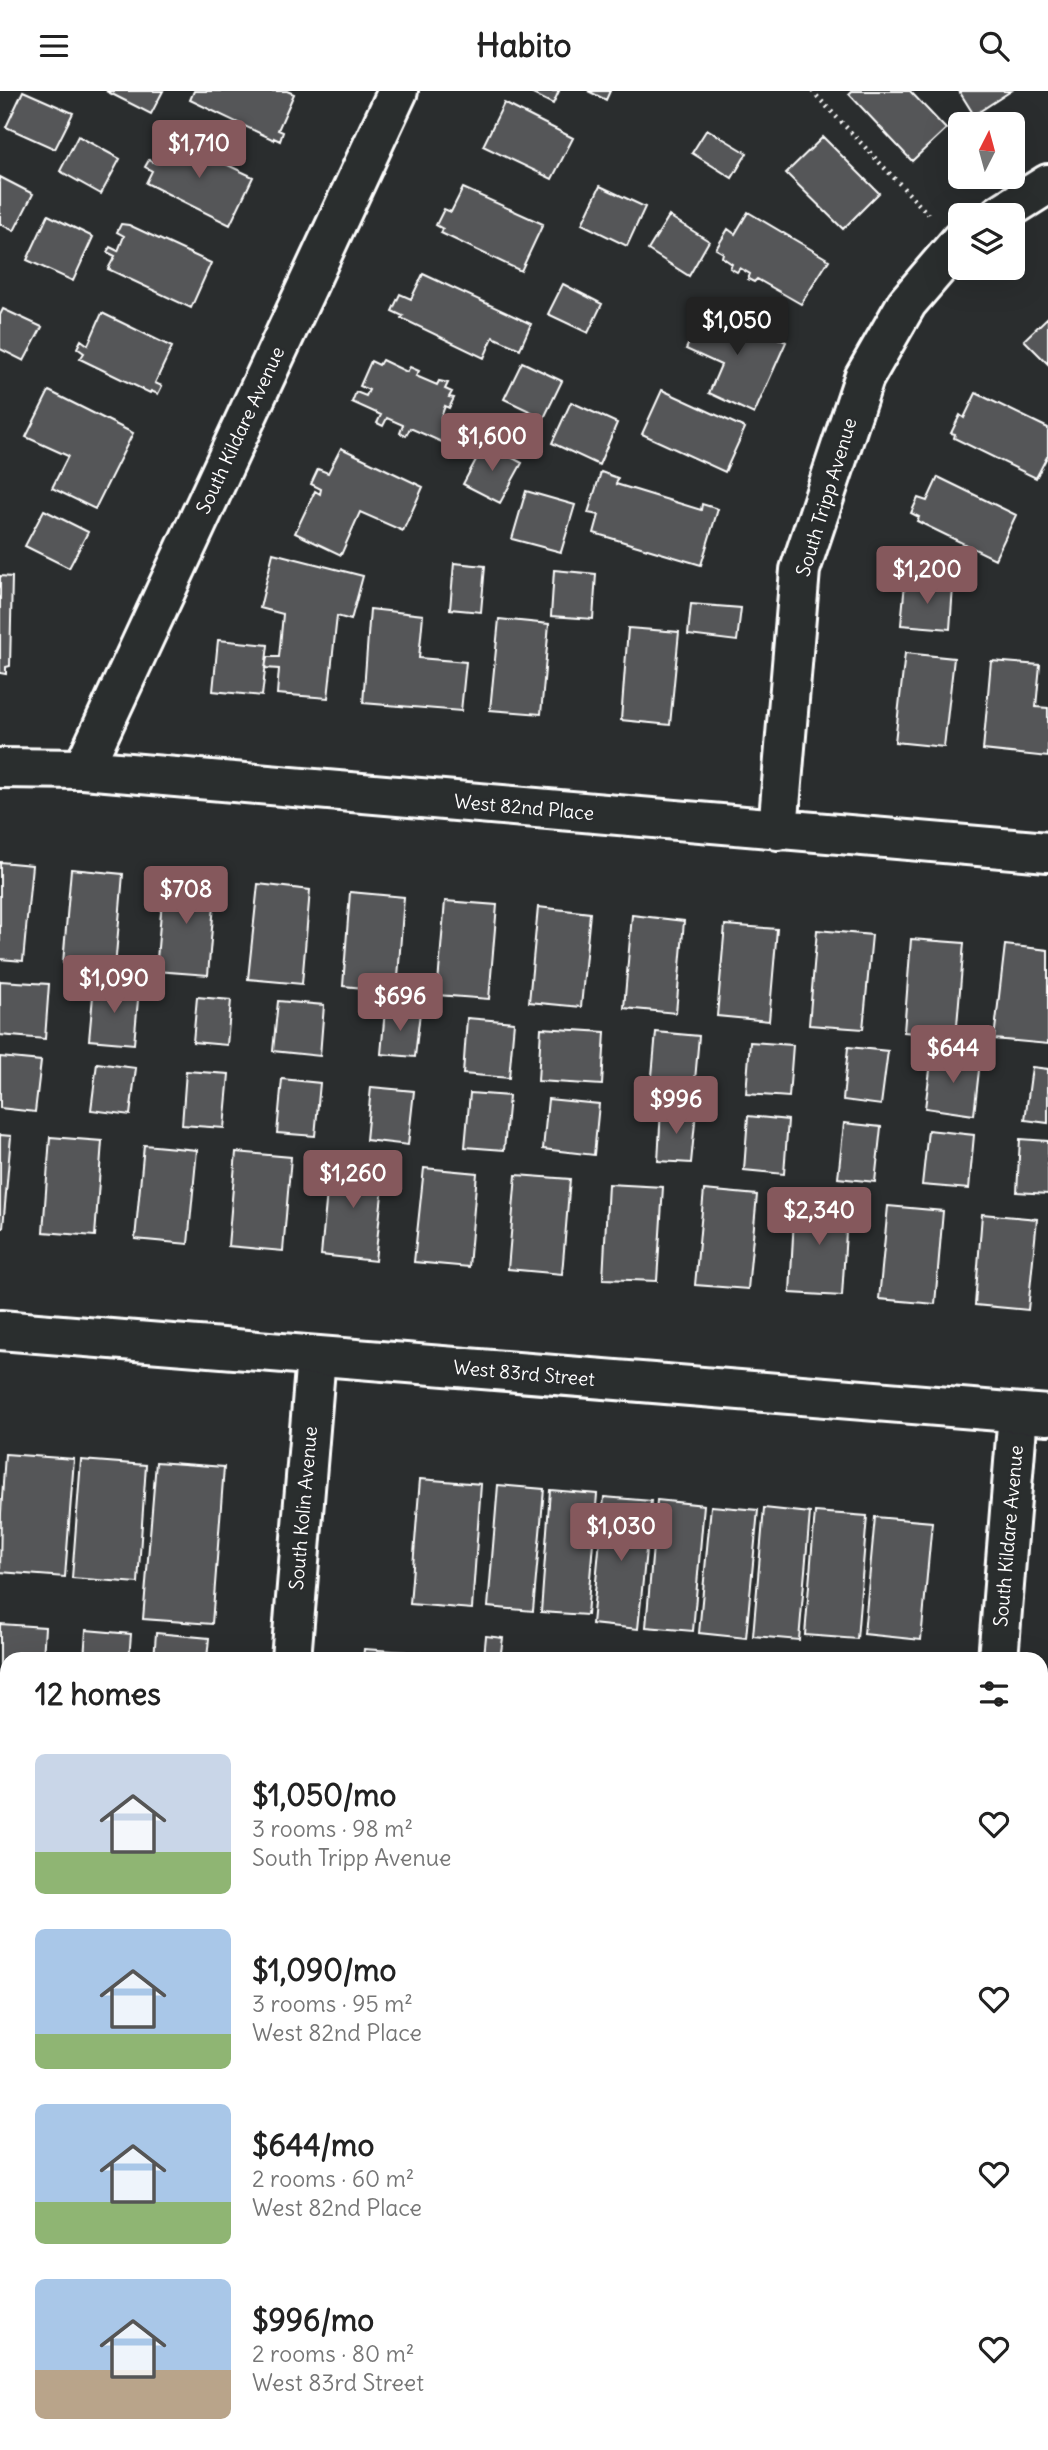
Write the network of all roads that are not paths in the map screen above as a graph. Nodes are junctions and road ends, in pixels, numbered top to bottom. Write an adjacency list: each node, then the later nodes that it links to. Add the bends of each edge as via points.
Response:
1 (398, 91): 6 (street, South Kildare Avenue)
2 (1048, 184): 3 (street)
3 (1018, 203)
4 (946, 228): 7 (street, South Tripp Avenue, via 864,378 800,570)
5 (0, 768): 6 (street, West 82nd Place)
6 (83, 769): 7 (street, West 82nd Place)
7 (778, 829): 8 (street, West 82nd Place)
8 (1048, 852)
9 (0, 1331): 10 (street, West 83rd Street)
10 (316, 1356): 11 (street, West 83rd Street); 12 (street, South Kolin Avenue)
11 (1033, 1414): 13 (street, South Kildare Avenue)
12 (292, 1652)
13 (999, 1652)

